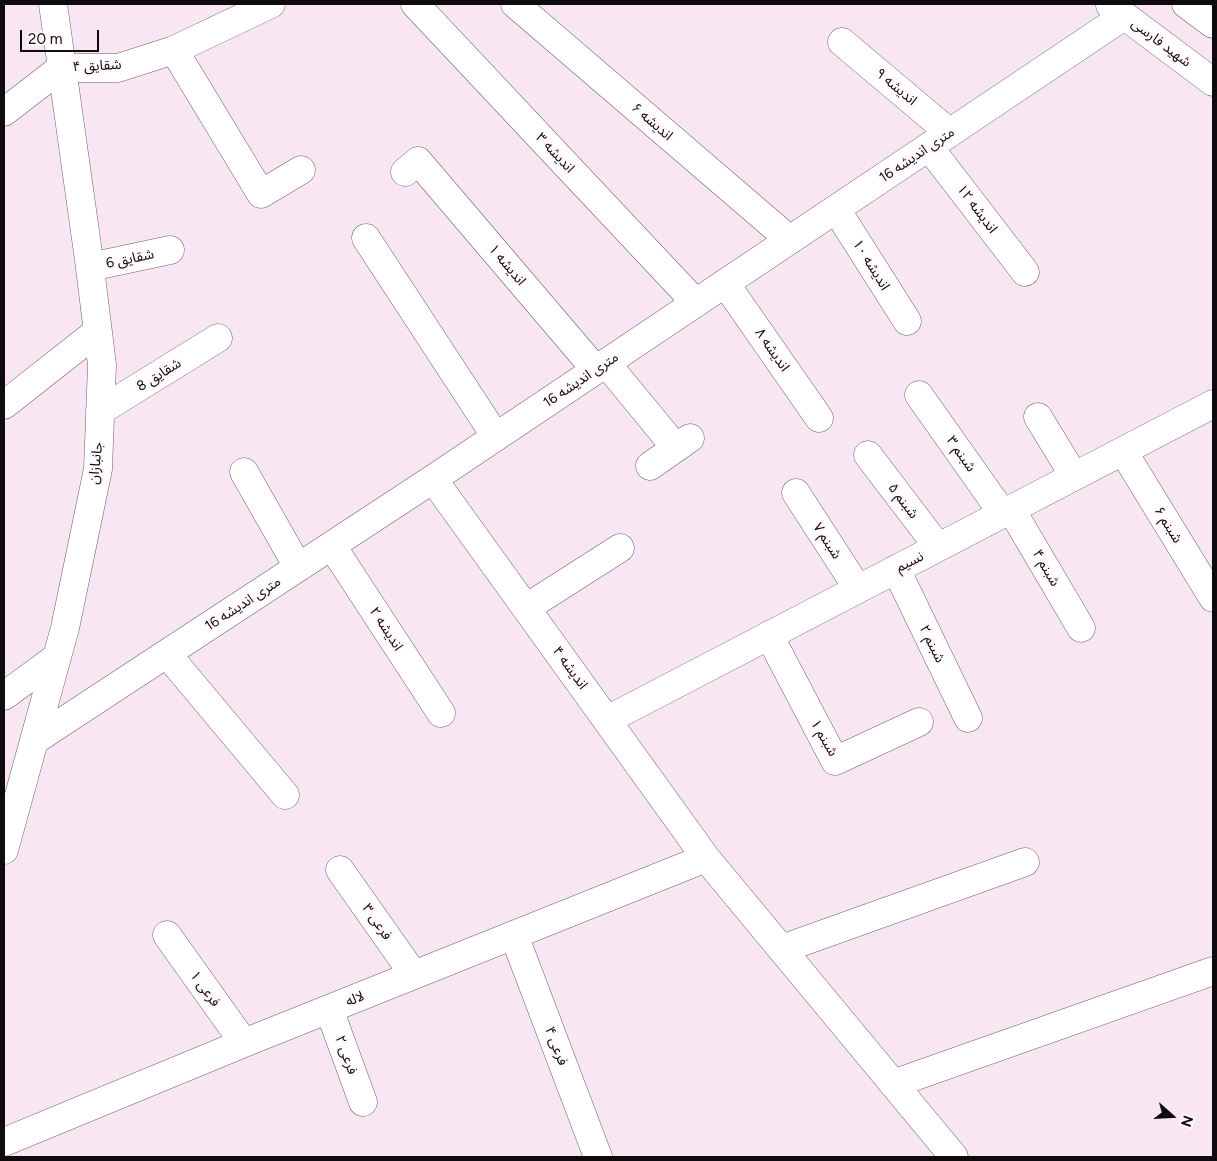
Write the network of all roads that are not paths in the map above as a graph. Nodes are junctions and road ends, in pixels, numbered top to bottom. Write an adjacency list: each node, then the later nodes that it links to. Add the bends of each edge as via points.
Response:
1 (270, 4): 9 (street, شقایق ۴)
2 (414, 4): 23 (street, اندیشه ۳)
3 (515, 4): 18 (street, اندیشه ۶)
4 (1186, 4): 7 (street)
5 (57, 7): 10 (street, جانبازان)
6 (1116, 10): 11 (street, شهید فارسی); 13 (street, 16 متری اندیشه)
7 (1213, 24)
8 (842, 42): 13 (street, اندیشه ۹)
9 (174, 50): 10 (street, شقایق ۴, via 118,68); 15 (street, via 261,194)
10 (61, 68): 12 (street); 20 (street, جانبازان)
11 (1213, 82)
12 (4, 112)
13 (939, 140): 16 (street, 16 متری اندیشه); 21 (street, اندیشه ۱۲)
14 (411, 166): 27 (street, اندیشه ۱)
15 (301, 170)
16 (836, 209): 18 (street, 16 متری اندیشه); 24 (street, اندیشه ۱۰)
17 (366, 238): 34 (street)
18 (790, 240): 22 (street, 16 متری اندیشه)
19 (170, 250): 20 (street, شقایق 6)
20 (90, 267): 25 (street, جانبازان)
21 (1025, 272)
22 (726, 283): 23 (street, 16 متری اندیشه); 33 (street, اندیشه ۸)
23 (696, 303): 27 (street, 16 متری اندیشه)
24 (907, 321)
25 (98, 331): 30 (street); 31 (street, جانبازان, via 102,365)
26 (218, 338): 31 (street, شقایق 8)
27 (601, 366): 34 (street, 16 متری اندیشه); 37 (street, via 683,443)
28 (919, 395): 42 (street, شبنم ۳)
29 (1213, 404): 35 (street, نسیم)
30 (4, 405)
31 (100, 411): 54 (street, جانبازان, via 98,469)
32 (1038, 417): 39 (street)
33 (819, 418)
34 (496, 437): 40 (street, 16 متری اندیشه)
35 (1123, 451): 39 (street, نسیم); 49 (street, شبنم ۶)
36 (868, 455): 44 (street, شبنم ۵)
37 (650, 466)
38 (244, 472): 46 (street)
39 (1074, 476): 42 (street, نسیم)
40 (433, 479): 43 (street, 16 متری اندیشه); 50 (street, اندیشه ۴)
41 (796, 493): 48 (street, شبنم ۷)
42 (1007, 511): 44 (street, نسیم); 51 (street, شبنم ۴)
43 (332, 546): 46 (street, 16 متری اندیشه); 56 (street, اندیشه ۲)
44 (938, 547): 47 (street, نسیم)
45 (620, 548): 50 (street)
46 (298, 568): 53 (street, 16 متری اندیشه)
47 (896, 570): 48 (street, نسیم); 57 (street, شبنم ۲)
48 (858, 589): 52 (street, نسیم)
49 (1213, 598)
50 (526, 608): 58 (street, اندیشه ۴)
51 (1081, 628)
52 (769, 635): 58 (street, نسیم); 59 (street, شبنم ۱, via 835,761)
53 (167, 654): 60 (street, 16 متری اندیشه); 61 (street)
54 (58, 656): 55 (street); 60 (street, جانبازان)
55 (4, 696)
56 (441, 713)
57 (968, 718)
58 (607, 720): 63 (street, اندیشه ۴)
59 (920, 722)
60 (35, 740): 62 (street, جانبازان)
61 (285, 795)
62 (4, 850)
63 (706, 858): 66 (street, لاله); 68 (street, اندیشه ۴)
64 (1025, 862): 68 (street)
65 (340, 870): 70 (street, فرعی ۳)
66 (514, 935): 70 (street, لاله); 76 (street, فرعی ۴)
67 (167, 936): 72 (street, فرعی ۱)
68 (782, 949): 73 (street, اندیشه ۴)
69 (1213, 971): 73 (street)
70 (414, 975): 71 (street, لاله)
71 (329, 1009): 72 (street, لاله); 74 (street, فرعی ۲)
72 (244, 1043): 75 (street, لاله)
73 (893, 1084): 77 (street, اندیشه ۴)
74 (363, 1102)
75 (4, 1142)
76 (598, 1157)
77 (954, 1157)

